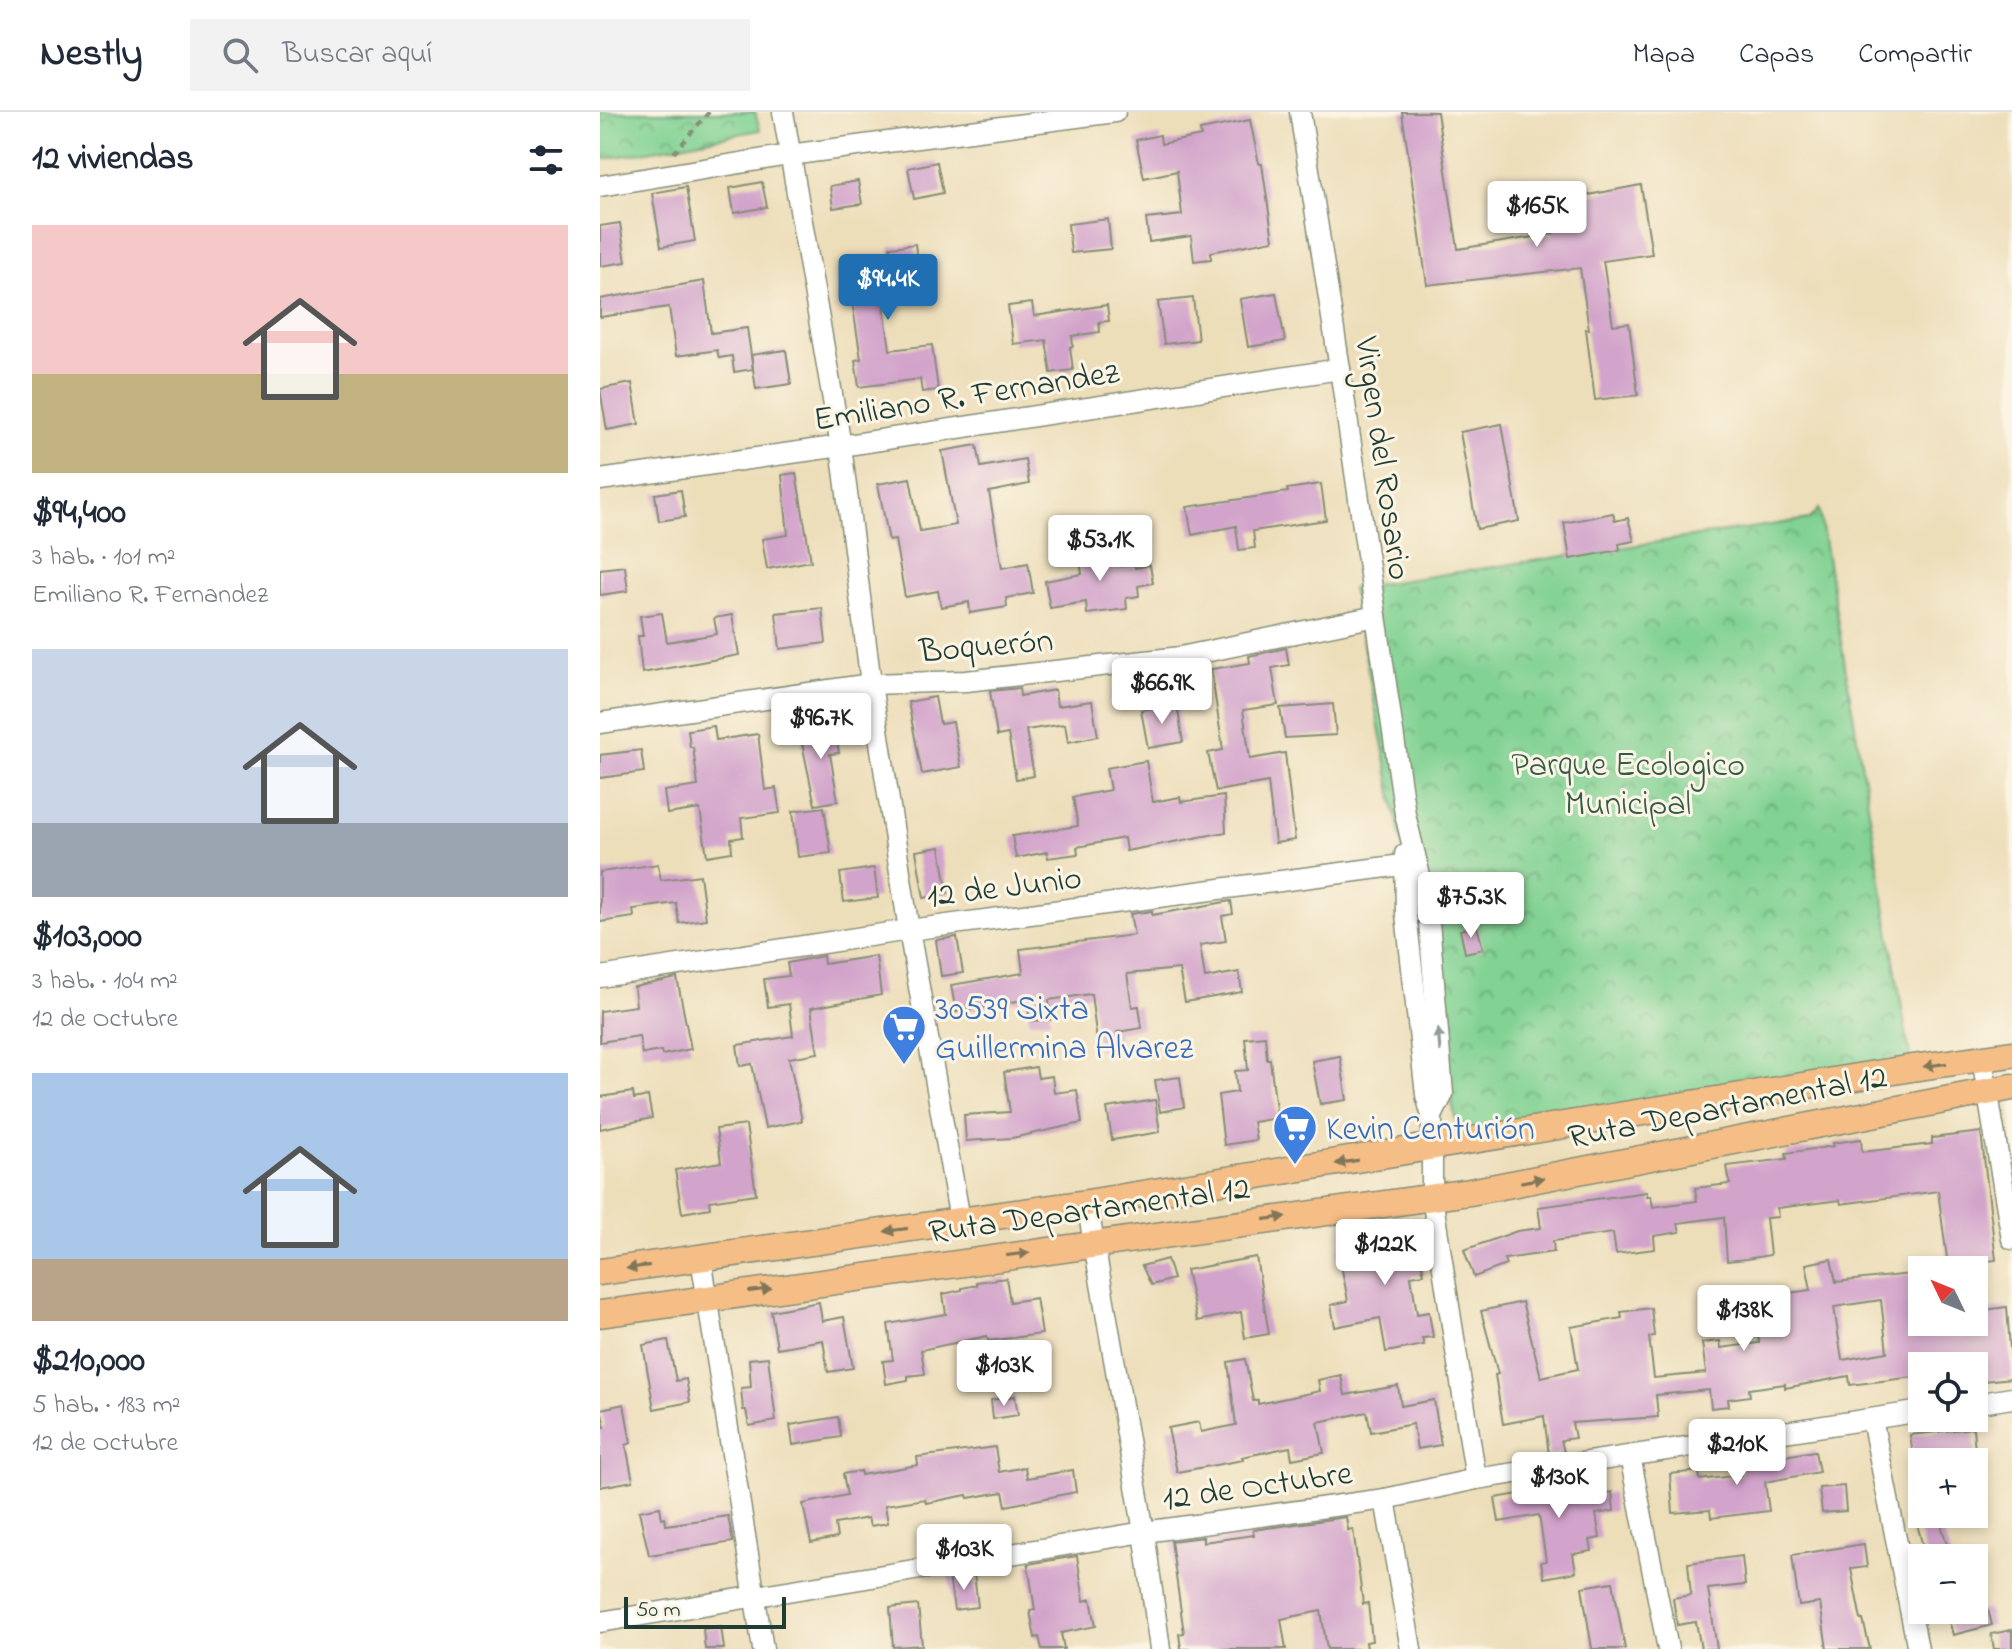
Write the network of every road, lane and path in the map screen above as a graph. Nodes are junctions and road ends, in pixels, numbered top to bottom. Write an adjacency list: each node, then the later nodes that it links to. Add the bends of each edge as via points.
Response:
1 (709, 112): 6 (path)
2 (783, 112): 5 (street)
3 (1115, 112): 5 (street)
4 (1300, 112): 8 (street, Virgen del Rosario)
5 (789, 155): 6 (street); 9 (street)
6 (653, 177): 7 (street)
7 (600, 186)
8 (1340, 369): 9 (street, Emiliano R. Fernandez); 11 (street, Virgen del Rosario)
9 (841, 446): 10 (street, Emiliano R. Fernandez); 12 (street)
10 (600, 480)
11 (1376, 616): 12 (street, Boquerón, via 1181,657 966,681); 14 (street, Virgen del Rosario)
12 (871, 684): 13 (street, Boquerón); 15 (street)
13 (600, 723)
14 (1411, 864): 15 (street, 12 de Junio); 20 (street, Virgen del Rosario, via 1406,914 1432,1116)
15 (909, 930): 16 (street, 12 de Junio); 23 (street)
16 (600, 977)
17 (2012, 1054): 18 (main road, Ruta Departamental 12)
18 (1982, 1058): 19 (street); 20 (main road, Ruta Departamental 12, one-way to 20)
19 (2000, 1089): 21 (main road, Ruta Departamental 12, one-way to 19); 24 (street)
20 (1431, 1148): 21 (street, Virgen del Rosario); 22 (main road, Ruta Departamental 12, one-way to 22)
21 (1432, 1197): 25 (main road, Ruta Departamental 12, one-way to 21); 35 (street, Virgen del Rosario)
22 (1087, 1203): 23 (main road, Ruta Departamental 12); 25 (street)
23 (960, 1220): 26 (main road, Ruta Departamental 12, one-way to 26)
24 (2012, 1239)
25 (1096, 1243): 28 (main road, Ruta Departamental 12, one-way to 25); 37 (street)
26 (701, 1258): 27 (main road, Ruta Departamental 12, one-way to 27); 28 (street)
27 (600, 1272)
28 (709, 1297): 29 (main road, Ruta Departamental 12); 38 (street)
29 (600, 1314)
30 (2012, 1398): 31 (street)
31 (1988, 1402)
32 (1908, 1413): 33 (street, 12 de Octubre)
33 (1872, 1419): 34 (street, 12 de Octubre); 44 (street)
34 (1630, 1456): 35 (street, 12 de Octubre); 43 (street)
35 (1476, 1479): 36 (street, 12 de Octubre)
36 (1385, 1499): 37 (street, 12 de Octubre); 42 (street)
37 (1144, 1532): 38 (street, 12 de Octubre); 41 (street)
38 (757, 1598): 39 (street, 12 de Octubre); 40 (street)
39 (600, 1622)
40 (763, 1649)
41 (1160, 1649)
42 (1411, 1649)
43 (1668, 1649)
44 (1918, 1649)

